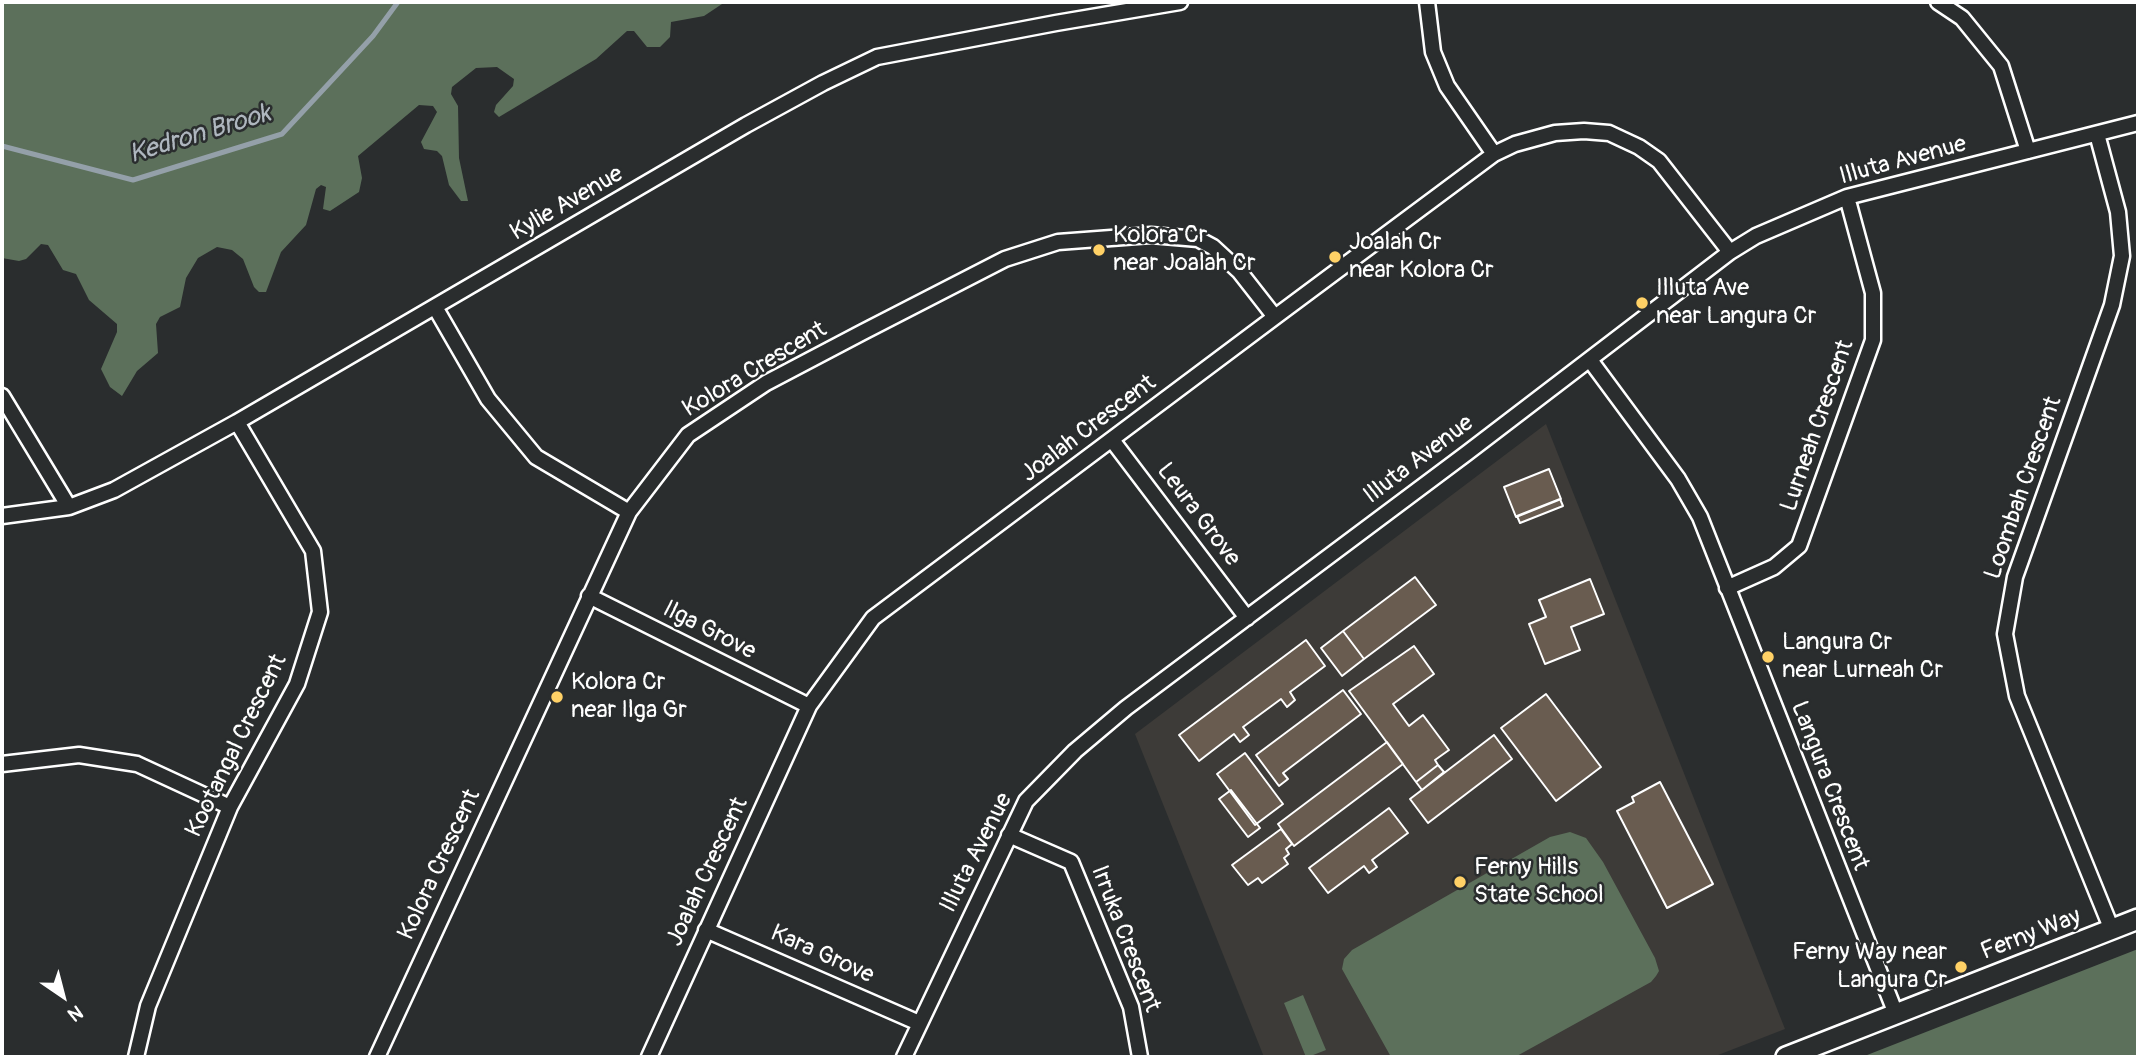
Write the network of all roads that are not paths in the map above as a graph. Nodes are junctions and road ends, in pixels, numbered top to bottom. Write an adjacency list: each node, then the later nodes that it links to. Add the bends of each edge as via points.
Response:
1 (1180, 2): 10 (street, Kylie Avenue, via 877,57 746,125)
2 (1427, 2): 7 (street, via 1433,52 1447,86)
3 (1938, 2): 6 (street, via 1962,18 2001,66)
4 (2138, 123): 5 (street, Illuta Avenue)
5 (2097, 134): 6 (street, Illuta Avenue); 28 (street, Loombah Crescent, via 2118,212 2122,256 2112,305 2014,577 2005,634 2017,696)
6 (2028, 151): 8 (street, Illuta Avenue)
7 (1494, 154): 9 (street, Joalah Crescent, via 1537,136 1609,133 1659,161); 11 (street, Joalah Crescent)
8 (1847, 197): 9 (street, Illuta Avenue, via 1784,222); 19 (street, Lurneah Crescent, via 1873,293 1874,340 1799,546 1774,567)
9 (1730, 252): 12 (street, Illuta Avenue)
10 (435, 307): 14 (street, Kylie Avenue); 17 (street, via 488,399 536,457)
11 (1275, 317): 15 (street, Joalah Crescent); 17 (street, Kolora Crescent, via 1239,271 1198,239 1108,237 1031,249 766,383 688,435)
12 (1590, 360): 19 (street, Langura Crescent, via 1691,498); 21 (street, Illuta Avenue)
13 (2, 396): 16 (street)
14 (237, 422): 16 (street, Kylie Avenue, via 114,490); 24 (street, Kootangal Crescent, via 313,551 320,612 297,684)
15 (1112, 440): 21 (street, Leura Grove); 22 (street, Joalah Crescent, via 873,618)
16 (69, 507): 18 (street, Kylie Avenue)
17 (629, 512): 20 (street, Kolora Crescent)
18 (2, 516)
19 (1727, 588): 29 (street, Langura Crescent)
20 (589, 596): 22 (street, Ilga Grove); 32 (street, Kolora Crescent)
21 (1247, 618): 25 (street, Illuta Avenue, via 1075,751 1026,801)
22 (809, 706): 27 (street, Joalah Crescent)
23 (2, 764): 24 (street, via 79,755 137,764)
24 (230, 807): 31 (street, Kootangal Crescent, via 148,1006)
25 (1009, 835): 30 (street, Illuta Avenue); 35 (street, Irruka Crescent, via 1071,862 1131,1007)
26 (2138, 919): 28 (street, Ferny Way)
27 (706, 930): 30 (street, Kara Grove); 33 (street, Joalah Crescent)
28 (2112, 930): 29 (street, Ferny Way)
29 (1896, 1014): 36 (street, Ferny Way)
30 (919, 1023): 34 (street, Illuta Avenue)
31 (136, 1057)
32 (377, 1057)
33 (649, 1057)
34 (904, 1057)
35 (1140, 1057)
36 (1786, 1057)

